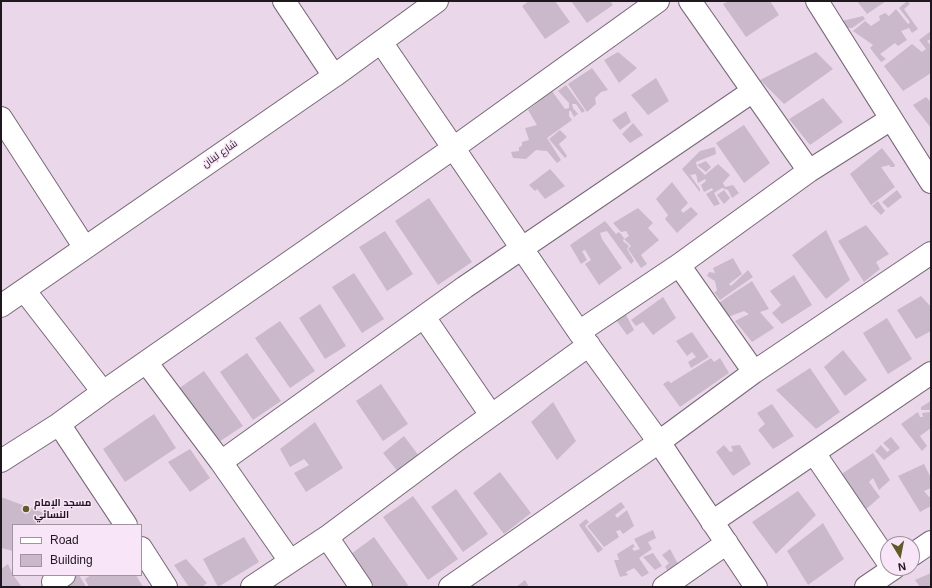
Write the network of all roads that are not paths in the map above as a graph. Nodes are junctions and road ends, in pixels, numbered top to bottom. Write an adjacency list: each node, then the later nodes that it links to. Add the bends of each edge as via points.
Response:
1 (284, 1): 7 (street)
2 (437, 1): 6 (street, شارع لبنان)
3 (658, 1): 11 (street)
4 (690, 1): 8 (street)
5 (817, 1): 10 (street)
6 (381, 42): 7 (street, شارع لبنان); 11 (street)
7 (334, 76): 14 (street, شارع لبنان)
8 (753, 91): 12 (street); 15 (street)
9 (1, 118): 14 (street)
10 (891, 119): 12 (street); 13 (street)
11 (452, 149): 15 (street); 22 (street)
12 (809, 171): 17 (street)
13 (931, 182)
14 (85, 248): 18 (street, شارع لبنان)
15 (522, 249): 20 (street); 21 (street)
16 (931, 253): 23 (street)
17 (679, 265): 21 (street); 23 (street)
18 (24, 290): 19 (street, شارع لبنان); 25 (street)
19 (1, 306)
20 (424, 318): 26 (street); 31 (street)
21 (584, 339): 26 (street); 28 (street)
22 (146, 362): 25 (street); 31 (street)
23 (754, 372): 28 (street)
24 (931, 373): 29 (street)
25 (103, 392): 27 (street)
26 (491, 415): 34 (street)
27 (59, 424): 30 (street); 33 (street)
28 (659, 442): 32 (street); 45 (street)
29 (814, 453): 32 (street); 37 (street)
30 (1, 462)
31 (220, 462): 40 (street)
32 (712, 522): 36 (street)
33 (125, 524)
34 (326, 537): 40 (street); 44 (street)
35 (931, 542): 39 (street)
36 (726, 543): 46 (street); 47 (street)
37 (880, 549)
38 (142, 550): 42 (street)
39 (920, 550)
40 (290, 561): 43 (street)
41 (880, 576): 48 (street)
42 (166, 587)
43 (252, 587)
44 (360, 587)
45 (450, 587)
46 (664, 587)
47 (756, 587)
48 (866, 587)

